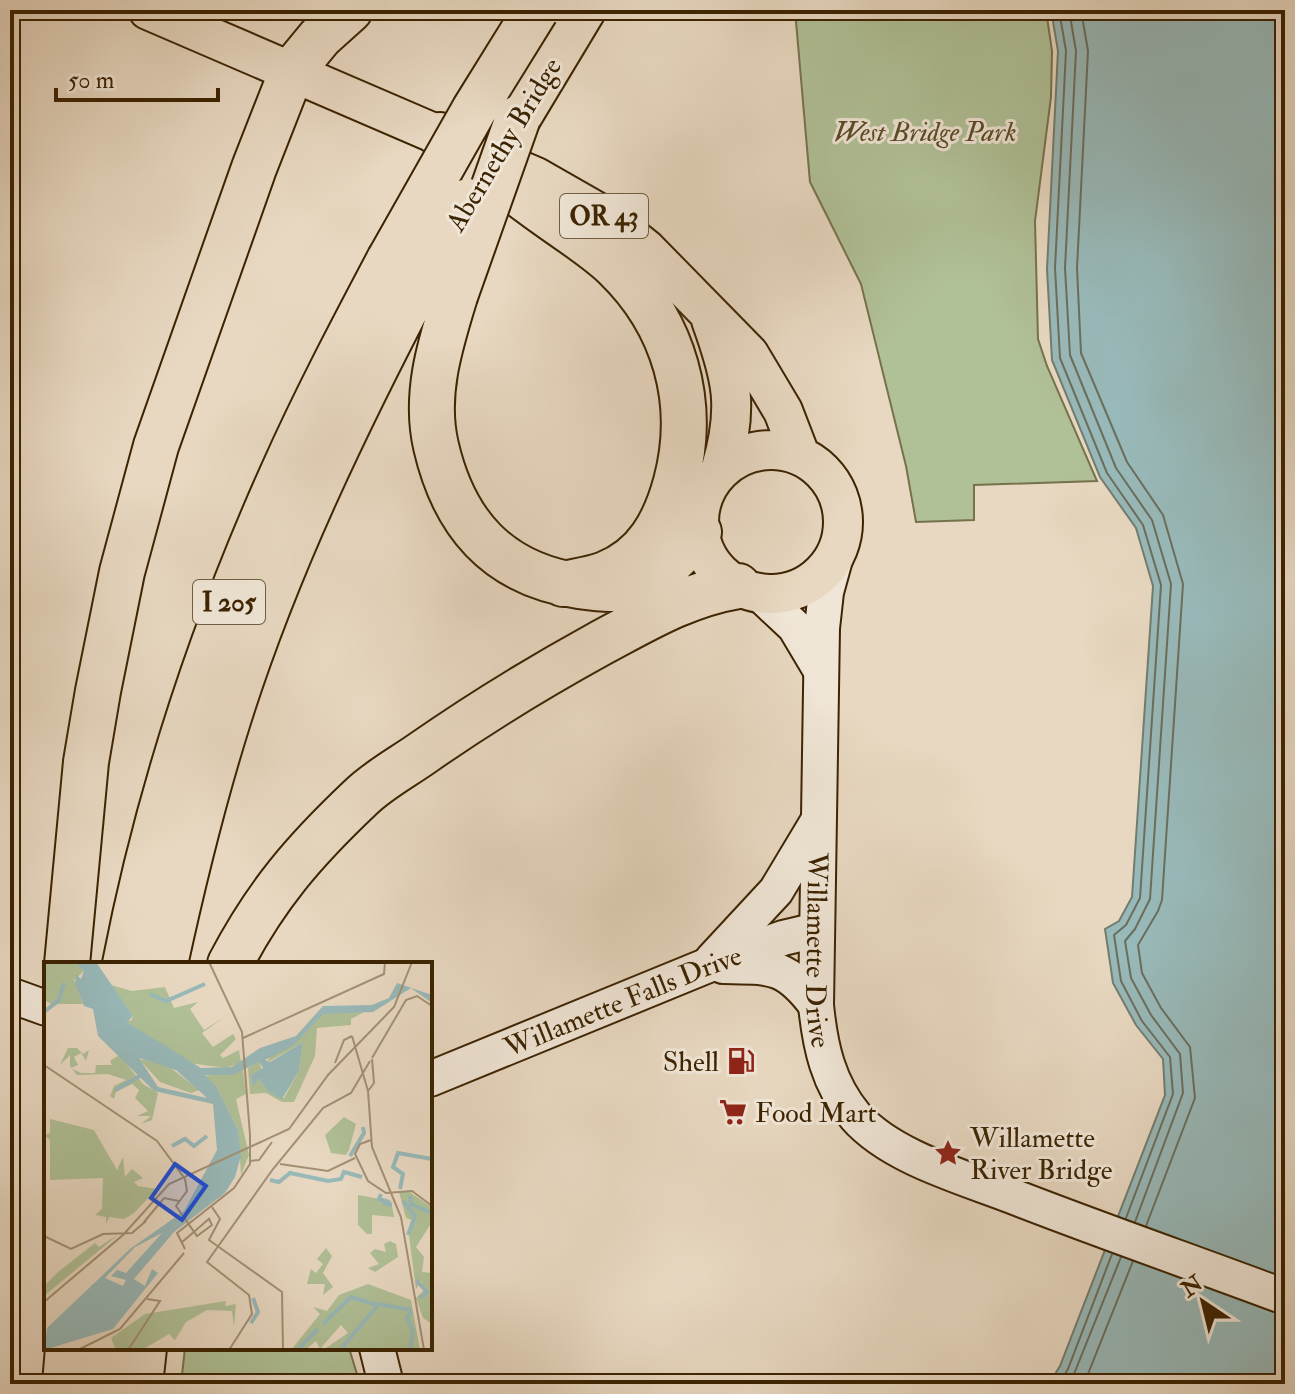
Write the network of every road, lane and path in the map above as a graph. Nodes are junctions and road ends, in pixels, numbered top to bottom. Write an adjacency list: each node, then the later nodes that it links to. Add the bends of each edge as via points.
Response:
1 (148, 10): 5 (main road, OR 43)
2 (350, 10): 5 (highway)
3 (536, 10): 7 (highway, Abernethy Bridge / I 205, bridge, via 474,110)
4 (583, 10): 7 (highway, Abernethy Bridge / I 205, bridge)
5 (292, 71): 6 (main road, OR 43); 18 (highway, via 156,446 122,572 86,762)
6 (440, 135): 8 (main road, OR 43, via 536,177 606,217 646,249); 13 (highway, via 614,265 664,333 679,374 684,450 668,510 654,538 605,574)
7 (422, 278): 13 (highway, via 437,354 435,444 459,511 496,552); 19 (highway, I 205, via 283,471 215,637 163,799); 20 (highway, I 205, via 348,424 250,657 200,812)
8 (708, 314): 9 (main road, OR 43, via 756,364); 10 (main road, OR 43, via 731,384 730,438)
9 (800, 455): 10 (main road, via 759,450); 12 (main road, OR 43, via 820,467 834,485 842,507)
10 (721, 468): 11 (main road, OR 43, via 699,509)
11 (699, 532): 13 (highway, via 676,559 640,583 613,591); 14 (main road, via 705,554 719,573)
12 (837, 552): 14 (main road, via 824,572 805,586 783,594); 15 (main road, Willamette Drive / OR 43, via 826,592)
13 (563, 584)
14 (749, 590): 15 (main road, via 795,627); 21 (highway, via 709,591 682,600 552,669 363,795 276,886)
15 (822, 673): 16 (main road, Willamette Drive / OR 43)
16 (818, 821): 17 (main road, Willamette Drive / OR 43); 22 (main road, via 776,891)
17 (817, 930): 22 (main road, Willamette Falls Drive); 24 (main road, Willamette Drive / OR 43)
18 (67, 962)
19 (125, 962)
20 (165, 962)
21 (231, 962)
22 (706, 966): 24 (main road, via 782,971); 26 (main road, Willamette Falls Drive)
23 (10, 995): 25 (main road)
24 (816, 1005): 27 (main road, Willamette Drive / OR 43, via 824,1057 842,1099 874,1133 942,1169)
25 (44, 1007)
26 (432, 1078)
27 (1285, 1297)
28 (68, 1350): 32 (highway)
29 (105, 1350): 33 (highway)
30 (144, 1350): 34 (highway)
31 (378, 1350): 35 (main road)
32 (65, 1384)
33 (103, 1384)
34 (140, 1384)
35 (386, 1384)

